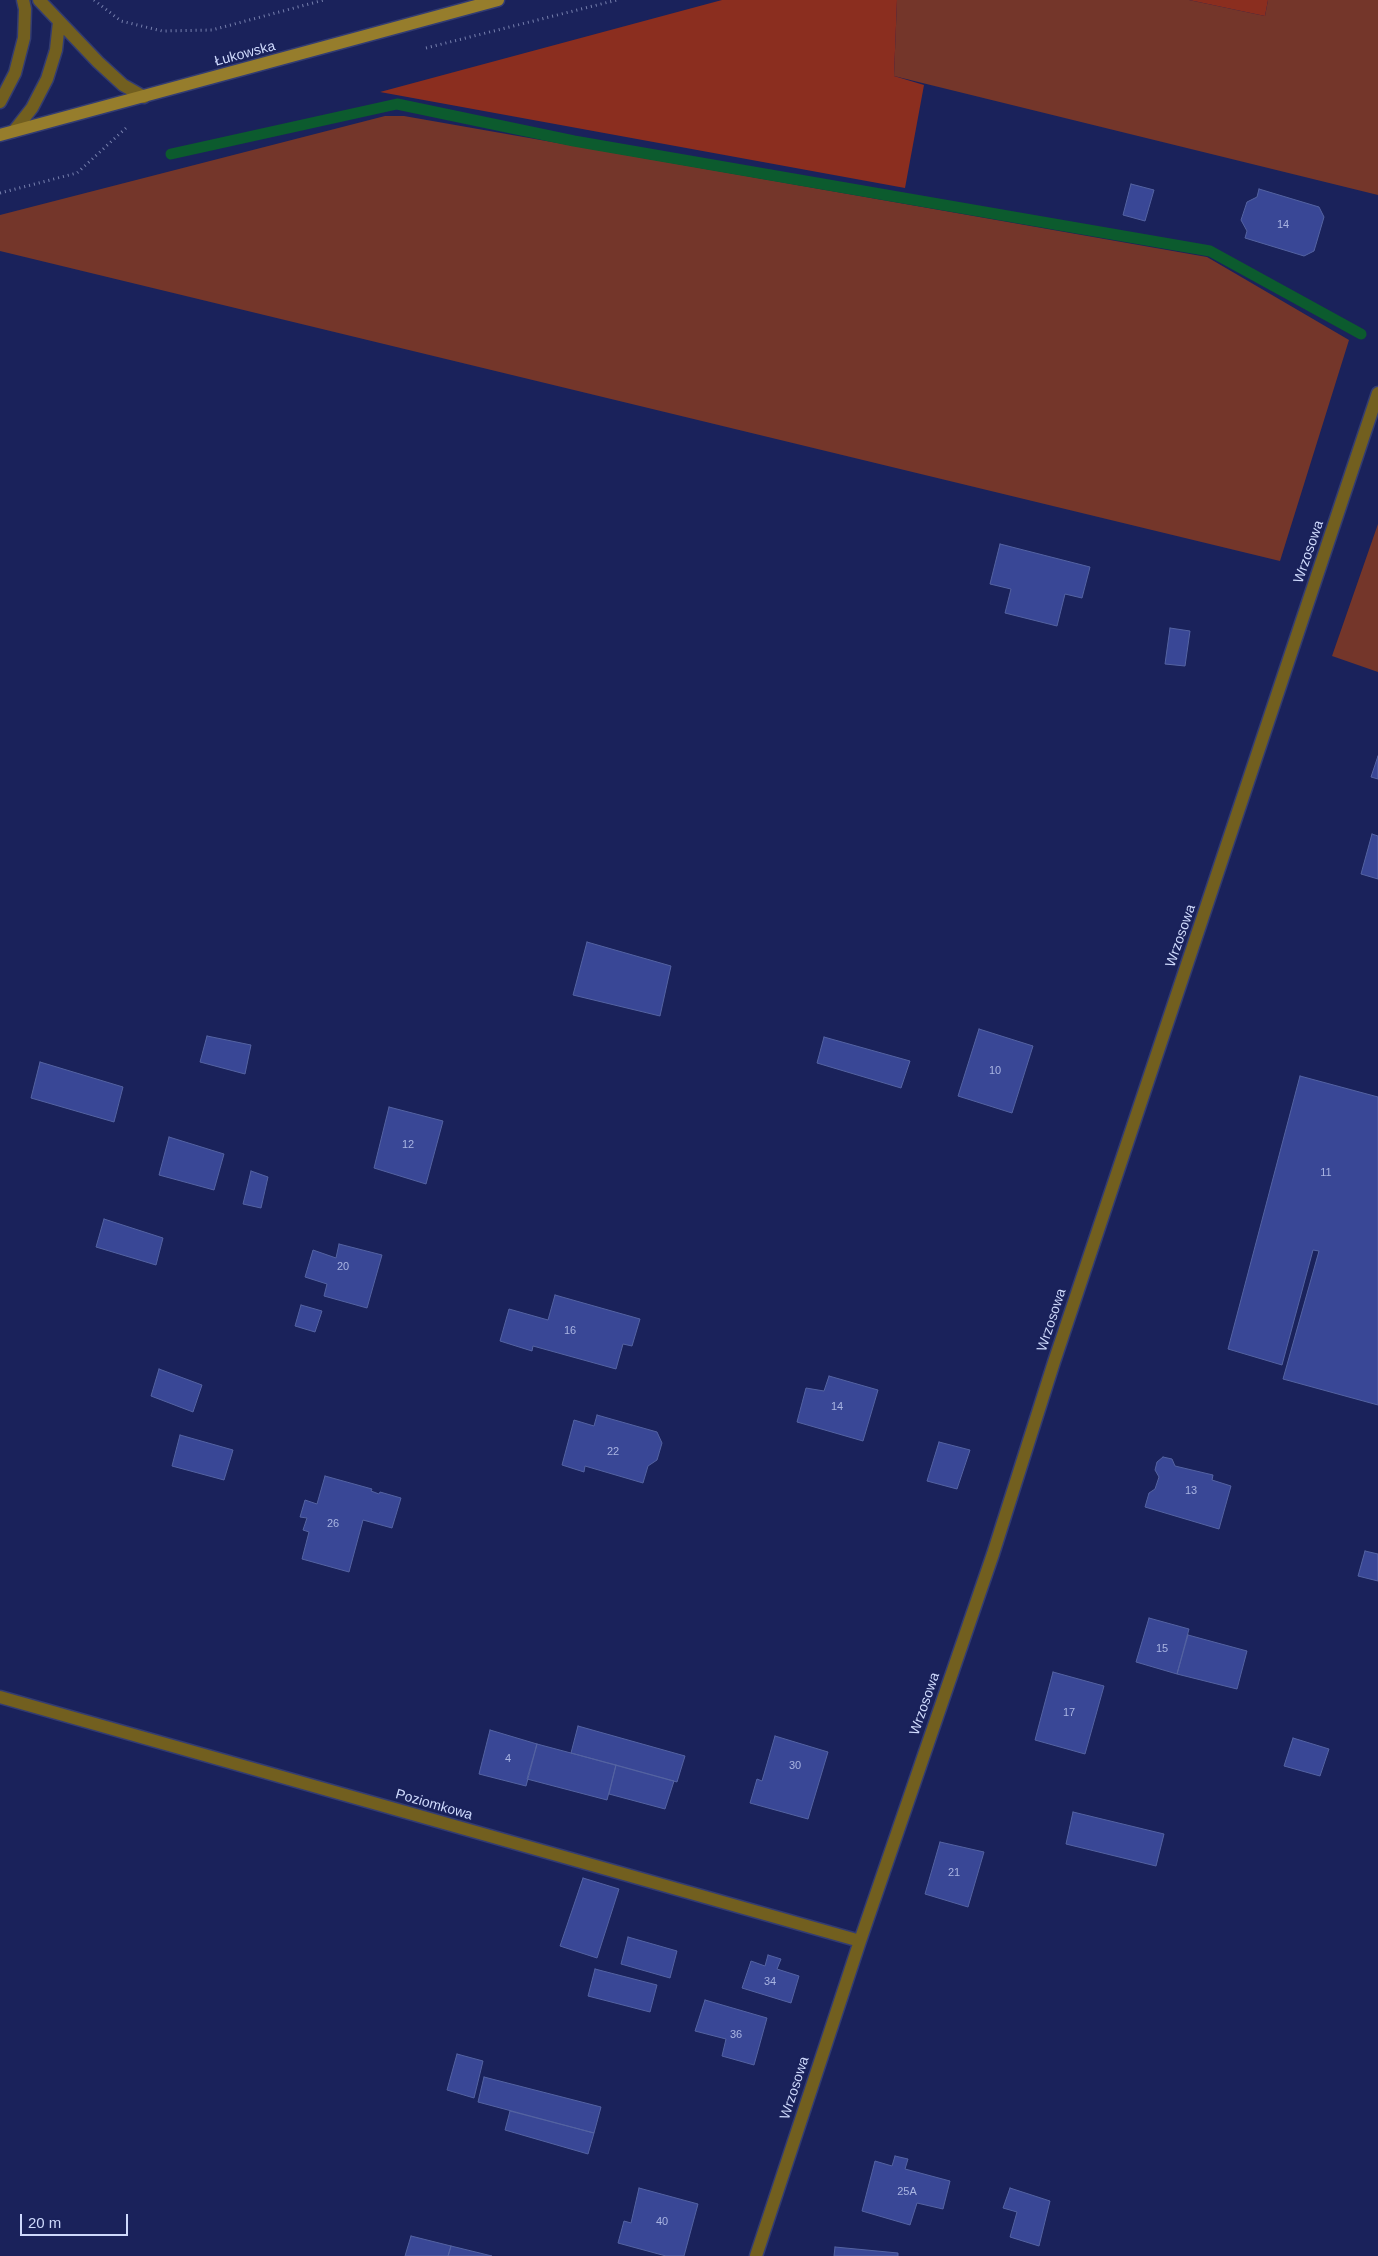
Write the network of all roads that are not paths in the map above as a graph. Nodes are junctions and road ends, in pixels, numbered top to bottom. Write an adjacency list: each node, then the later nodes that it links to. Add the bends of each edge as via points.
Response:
1 (23, 0): 6 (street, via 24,38 15,73)
2 (39, 0): 4 (street)
3 (498, 0): 5 (main road, Łukowska)
4 (59, 22): 5 (street, via 123,85); 7 (street, via 56,50 47,79 32,108)
5 (144, 97): 7 (main road, Łukowska)
6 (0, 102)
7 (14, 131): 8 (main road, Łukowska)
8 (0, 135)
9 (1378, 393): 11 (street, Wrzosowa)
10 (0, 1697): 11 (street, Poziomkowa)
11 (860, 1941): 12 (street, Wrzosowa)
12 (756, 2256)

